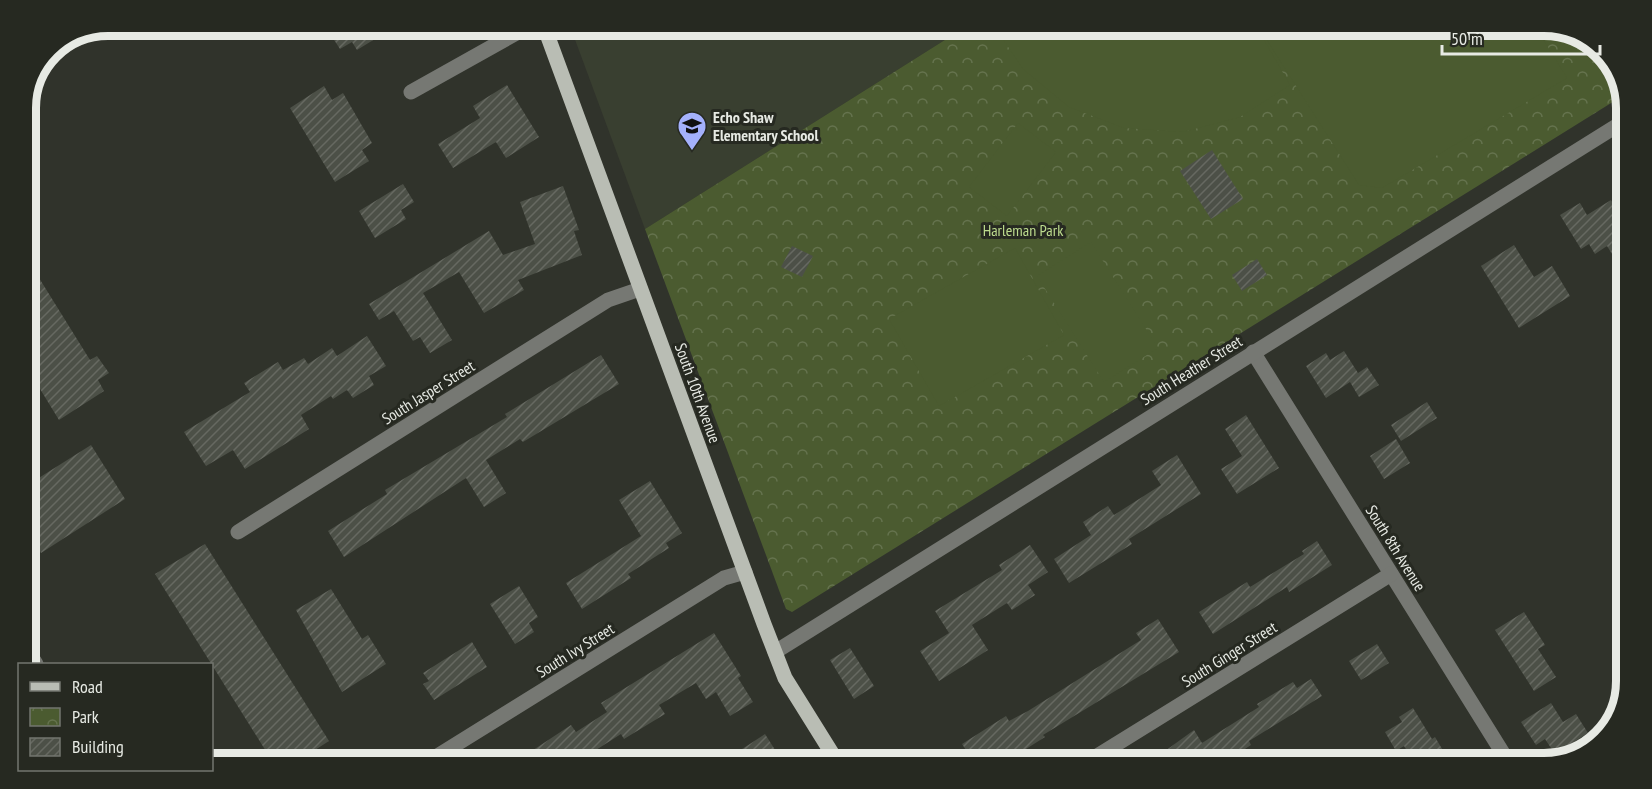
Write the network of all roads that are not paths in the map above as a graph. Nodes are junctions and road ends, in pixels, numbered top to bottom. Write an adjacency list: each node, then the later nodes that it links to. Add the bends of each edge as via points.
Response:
1 (511, 36): 3 (street)
2 (548, 36): 5 (main road, South 10th Avenue)
3 (411, 92)
4 (1616, 126): 6 (street, South Heather Street)
5 (640, 289): 7 (street, South Jasper Street, via 608,300); 8 (main road, South 10th Avenue)
6 (1253, 352): 9 (street, South 8th Avenue); 10 (street, South Heather Street)
7 (238, 532)
8 (745, 572): 10 (main road, South 10th Avenue); 11 (street, South Ivy Street, via 724,578)
9 (1391, 574): 13 (street, South Ginger Street); 14 (street, South 8th Avenue)
10 (775, 652): 12 (main road, South 10th Avenue, via 785,678)
11 (444, 753)
12 (831, 753)
13 (1104, 753)
14 (1502, 753)

